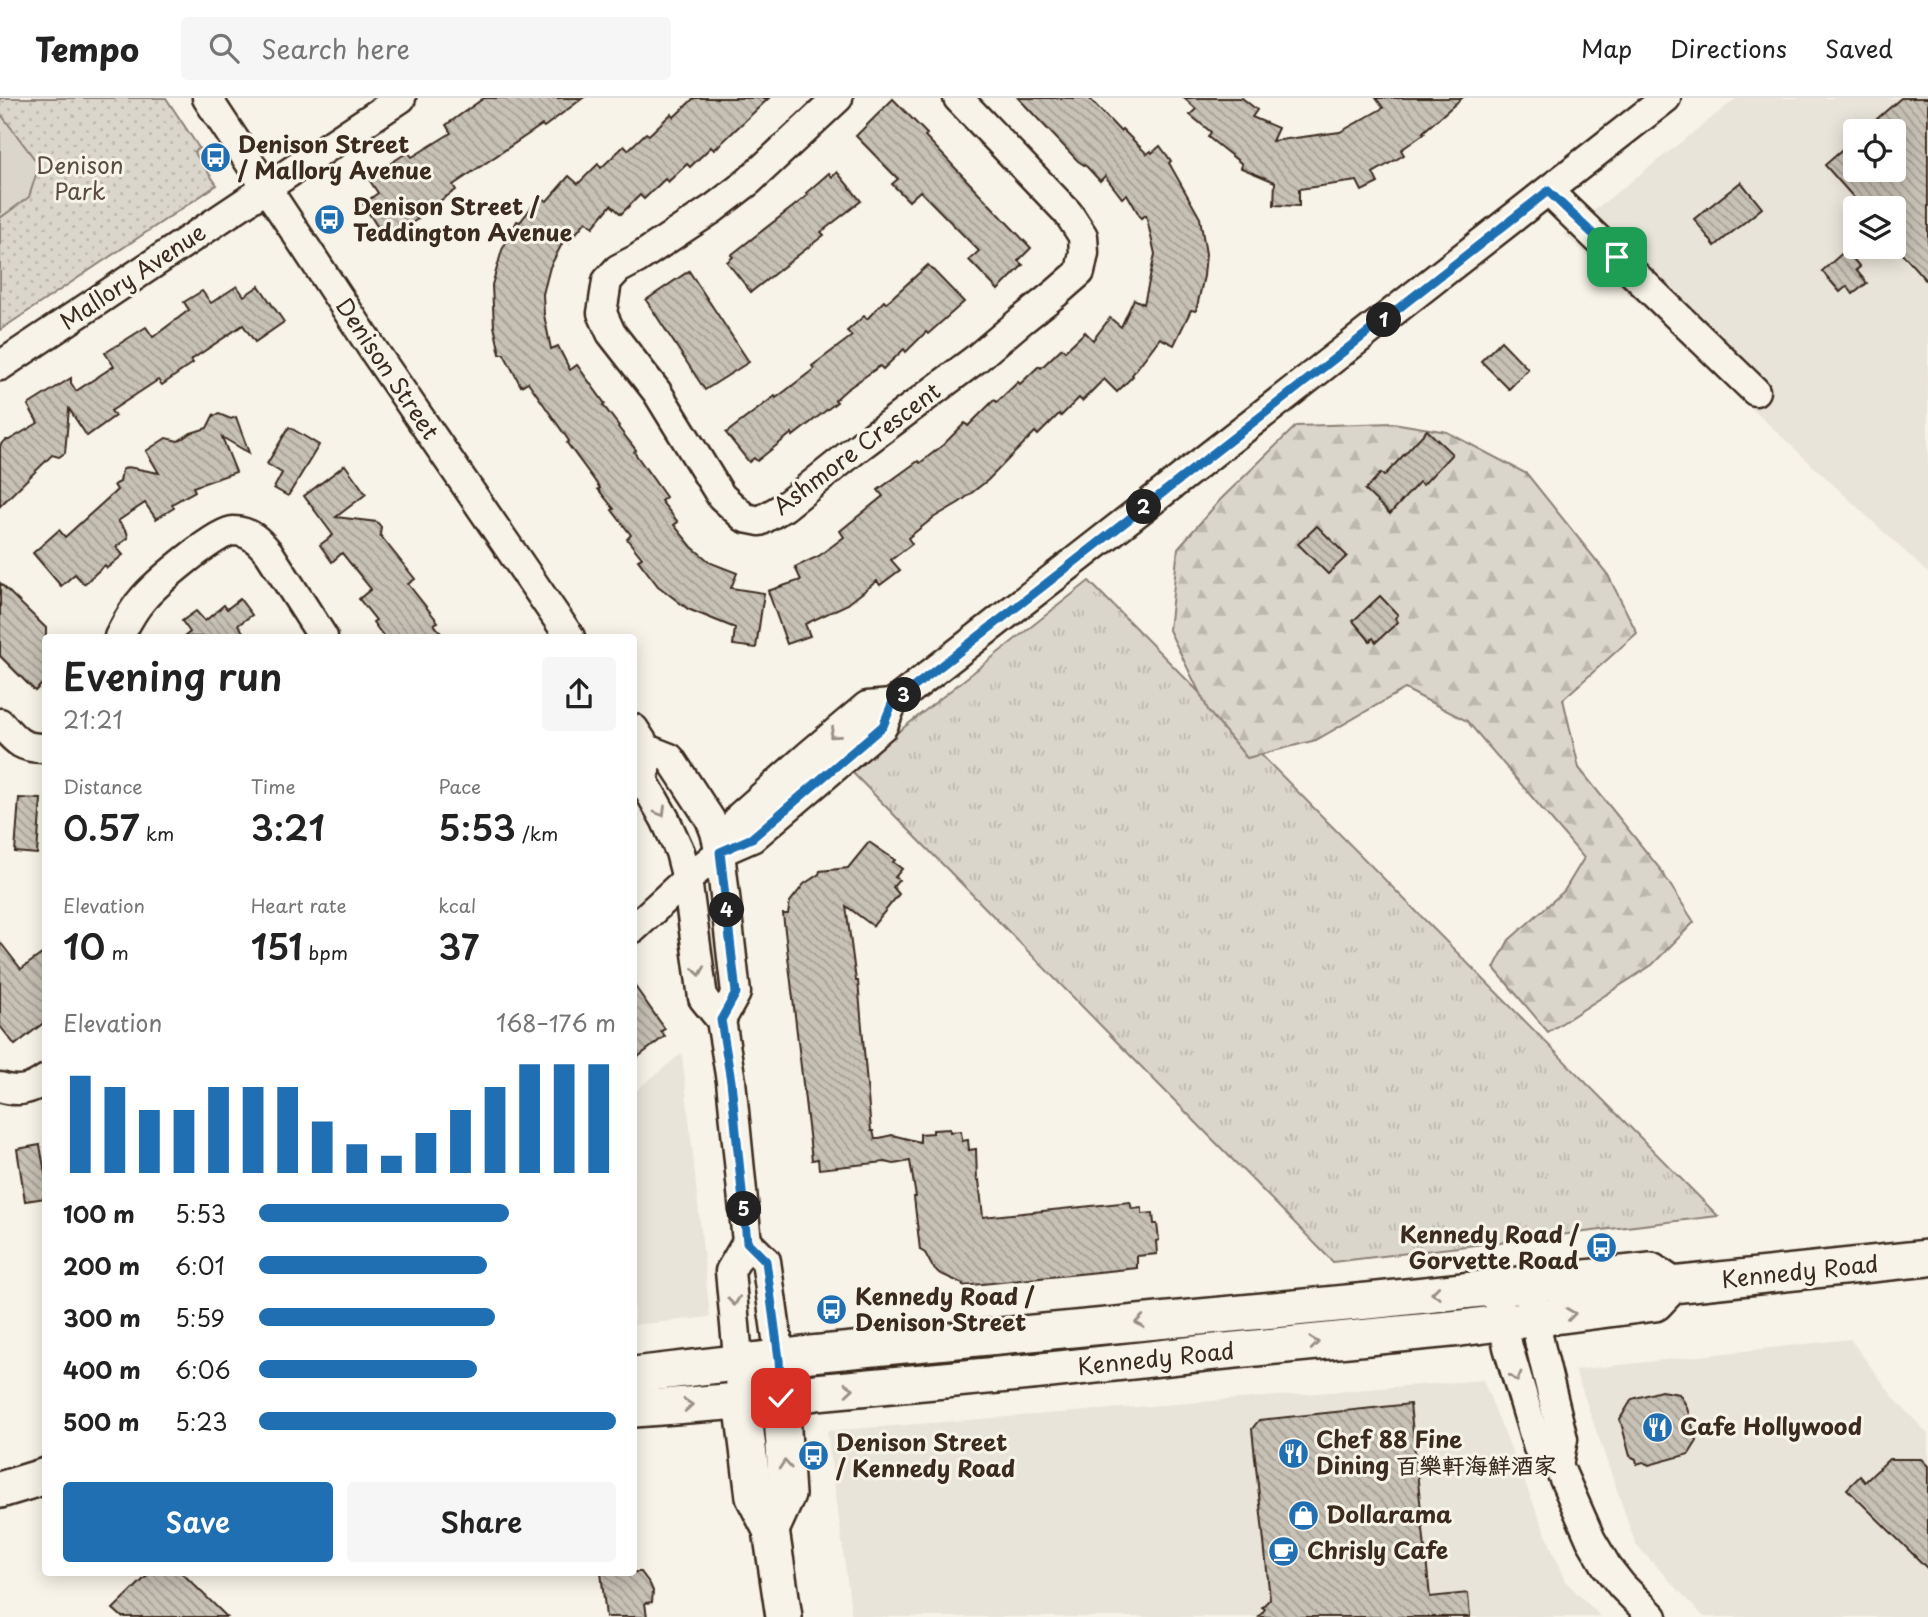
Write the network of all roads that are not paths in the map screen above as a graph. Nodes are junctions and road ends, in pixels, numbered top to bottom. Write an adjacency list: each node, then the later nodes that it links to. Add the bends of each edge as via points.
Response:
1 (207, 98): 6 (street, Denison Street)
2 (401, 98): 6 (street, Mallory Avenue)
3 (838, 98): 4 (street, Ashmore Crescent, via 748,182 703,216 618,268 607,281 602,313 611,333 657,392 721,496 753,520 760,521 784,507 1080,272 1083,236 1068,213)
4 (958, 98)
5 (1666, 98): 7 (street)
6 (267, 188): 8 (street, Mallory Avenue); 12 (street, Denison Street)
7 (1548, 191): 9 (street); 16 (street, via 892,704 867,706 740,816)
8 (0, 366)
9 (1755, 391)
10 (121, 634): 11 (street, via 144,596 230,531 248,533 259,541)
11 (322, 634)
12 (568, 634)
13 (0, 723): 15 (street, via 16,741 31,749)
14 (640, 739): 16 (street, via 670,758 710,819); 17 (street, one-way to 17, via 644,782 674,836)
15 (42, 748)
16 (720, 852): 17 (street); 21 (street, via 736,993)
17 (687, 879): 18 (street); 20 (street)
18 (637, 927)
19 (637, 929): 20 (street, via 667,925)
20 (694, 936): 21 (street, one-way to 21, via 703,998)
21 (721, 1020): 24 (street)
22 (42, 1081): 23 (street, via 24,1091)
23 (0, 1087)
24 (747, 1242): 29 (street, via 766,1261); 30 (street, one-way to 30, via 730,1271)
25 (1928, 1258): 27 (main road, Kennedy Road)
26 (1512, 1285): 27 (main road, Kennedy Road, via 1651,1271); 28 (street); 29 (main road, Kennedy Road, one-way to 29)
27 (1672, 1285): 28 (main road, Kennedy Road, one-way to 27, via 1655,1303)
28 (1519, 1321): 32 (main road, Kennedy Road, one-way to 28); 39 (street, via 1523,1402 1538,1448 1558,1465 1607,1566)
29 (779, 1359): 30 (main road, Kennedy Road); 32 (street)
30 (739, 1364): 31 (main road, Kennedy Road); 33 (street)
31 (637, 1375)
32 (781, 1398): 33 (main road, Kennedy Road); 37 (main road, one-way to 32, via 788,1495)
33 (742, 1400): 34 (main road, Kennedy Road, one-way to 33); 37 (main road, via 754,1497)
34 (637, 1409)
35 (42, 1477): 36 (main road)
36 (0, 1490)
37 (771, 1530): 38 (main road)
38 (784, 1617)
39 (1653, 1617)

